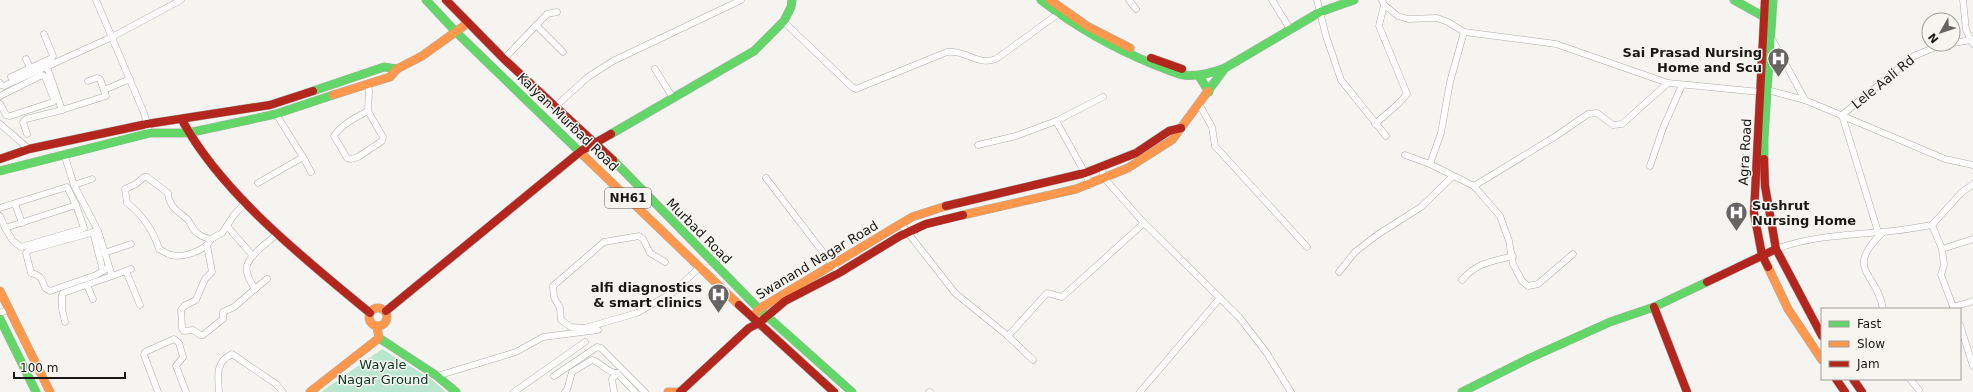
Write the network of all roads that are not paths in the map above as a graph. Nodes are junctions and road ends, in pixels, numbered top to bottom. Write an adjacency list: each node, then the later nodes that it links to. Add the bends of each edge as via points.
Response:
1 (96, 0): 31 (street)
2 (181, 0): 31 (street)
3 (426, 0): 28 (main road, Kalyan-Murbad Road / NH61)
4 (446, 0): 25 (main road, Murbad Road / NH61)
5 (742, 0): 62 (street, via 613,61 588,77)
6 (792, 0): 23 (main road, via 792,9)
7 (1041, 0): 19 (main road)
8 (1050, 0): 19 (main road)
9 (1129, 0): 18 (street)
10 (1272, 0): 27 (street)
11 (1317, 0): 21 (street)
12 (1354, 0): 21 (main road, Swanand Nagar Road)
13 (1734, 0): 22 (main road)
14 (1765, 0): 22 (main road, Agra Road)
15 (1773, 0): 24 (main road, Agra Road)
16 (1963, 0): 33 (street, via 1966,30)
17 (1383, 2): 29 (street, via 1398,16 1408,19 1437,18); 71 (street, via 1379,26 1407,94)
18 (1136, 9)
19 (1060, 11): 23 (street, via 996,59 988,62 958,51 947,52 856,89); 44 (main road, via 1086,29)
20 (557, 12): 26 (street, via 547,14)
21 (1320, 12): 27 (main road, Swanand Nagar Road); 71 (street, via 1341,80)
22 (1764, 17): 24 (main road); 53 (main road, Agra Road)
23 (783, 21): 58 (main road, via 754,51)
24 (1772, 22): 32 (main road, Agra Road)
25 (468, 23): 28 (main road); 38 (main road, Murbad Road / NH61)
26 (536, 25): 35 (street); 38 (street)
27 (1290, 29): 41 (main road, Swanand Nagar Road)
28 (456, 32): 40 (main road, via 422,56); 82 (main road, Kalyan-Murbad Road / NH61)
29 (1464, 32): 48 (street, via 1556,44); 89 (street, via 1450,82 1441,133)
30 (44, 34): 43 (street, via 53,56)
31 (112, 37): 39 (street); 46 (street)
32 (1772, 39): 53 (main road, Agra Road); 59 (street)
33 (1972, 42): 34 (street)
34 (1961, 43)
35 (562, 52)
36 (1924, 52): 66 (street, Lele Aali Rd, via 1914,56)
37 (26, 59): 43 (street)
38 (504, 59): 62 (main road, Murbad Road / NH61)
39 (47, 67): 43 (street); 63 (street)
40 (397, 68): 50 (main road, via 390,77); 67 (main road, via 384,67 270,105)
41 (1225, 68): 44 (main road); 55 (main road, Swanand Nagar Road)
42 (655, 69): 58 (street)
43 (31, 71): 45 (street); 49 (street)
44 (1195, 75): 55 (main road)
45 (11, 77)
46 (130, 80): 52 (street); 70 (street)
47 (88, 81): 52 (street, via 100,78)
48 (1668, 83): 51 (street); 104 (street, via 1622,124 1613,125 1597,113 1588,114)
49 (1, 84): 54 (street)
50 (367, 84): 64 (street); 65 (main road)
51 (1682, 85): 53 (street); 91 (street)
52 (104, 90): 63 (street, via 104,98)
53 (1764, 91): 59 (street); 129 (main road, Agra Road, via 1765,186); 133 (main road, Agra Road, via 1754,213)
54 (0, 92)
55 (1209, 92): 61 (main road, Swanand Nagar Road)
56 (0, 96): 60 (street, via 42,75 54,99 53,102 10,116 6,115)
57 (1103, 97): 68 (street)
58 (673, 98): 78 (main road)
59 (1805, 100): 66 (street)
60 (0, 104)
61 (1199, 104): 72 (main road, Swanand Nagar Road); 127 (street, via 1212,128 1215,146)
62 (556, 106): 78 (main road, Murbad Road / NH61)
63 (62, 110): 75 (street, via 26,119 23,122)
64 (368, 111): 64 (street, via 383,137 382,141 358,157 347,158 334,136 350,120)
65 (276, 114): 74 (main road); 86 (street)
66 (1842, 115): 90 (street, via 1945,159); 120 (street)
67 (182, 120): 70 (main road); 74 (main road)
68 (1056, 121): 79 (street, via 1016,136); 95 (street)
69 (0, 124): 81 (street)
70 (148, 124): 73 (street); 81 (main road)
71 (1375, 124): 76 (street)
72 (1181, 128): 77 (main road, Swanand Nagar Road); 80 (main road, Swanand Nagar Road, via 1175,139)
73 (150, 133): 74 (main road); 84 (main road)
74 (188, 133): 106 (main road)
75 (27, 134)
76 (1386, 136)
77 (1156, 138): 80 (main road); 83 (main road, Swanand Nagar Road)
78 (596, 143): 82 (main road); 157 (main road, Murbad Road / NH61)
79 (978, 145)
80 (1162, 147): 88 (main road, Swanand Nagar Road)
81 (29, 149): 87 (main road)
82 (581, 151): 139 (main road, Kalyan-Murbad Road / NH61); 158 (main road)
83 (1136, 153): 88 (main road); 92 (main road, Swanand Nagar Road)
84 (64, 154): 93 (main road); 102 (street)
85 (1405, 156): 89 (street)
86 (303, 158): 94 (street); 100 (street)
87 (0, 159)
88 (1141, 161): 99 (main road, Swanand Nagar Road)
89 (1430, 164): 96 (street)
90 (1973, 165)
91 (1650, 166)
92 (1101, 167): 95 (main road, Swanand Nagar Road); 99 (street)
93 (0, 171)
94 (311, 172)
95 (1085, 173): 103 (street); 110 (main road, Swanand Nagar Road)
96 (1453, 176): 104 (street); 141 (street, via 1421,207 1376,235 1355,252)
97 (766, 178): 138 (street)
98 (92, 179): 102 (street)
99 (1105, 179): 103 (main road, Swanand Nagar Road); 114 (street)
100 (258, 183)
101 (1973, 184): 116 (street, via 1961,193)
102 (74, 185): 105 (street)
103 (1090, 185): 112 (main road, Swanand Nagar Road)
104 (1474, 186): 135 (street, via 1500,216)
105 (75, 194): 107 (street, via 66,187); 108 (street); 119 (street)
106 (245, 203): 117 (street); 122 (main road)
107 (15, 204): 109 (street); 113 (street)
108 (76, 205): 113 (street); 118 (street, via 84,228 82,230 21,247 13,241)
109 (0, 208)
110 (934, 209): 112 (main road); 115 (main road, Swanand Nagar Road)
111 (0, 216): 118 (street)
112 (938, 220): 121 (main road, Swanand Nagar Road)
113 (22, 223): 118 (street)
114 (1144, 223): 149 (street); 171 (street, via 1062,297 1047,292)
115 (900, 224): 121 (street); 128 (main road, Swanand Nagar Road)
116 (1932, 225): 120 (street); 130 (street)
117 (227, 226): 123 (street, via 222,233); 134 (street)
118 (6, 228)
119 (95, 232): 131 (street); 140 (street); 140 (street, via 29,250 26,253 31,273 42,277 45,288 50,291)
120 (1880, 232): 129 (street, via 1799,241); 154 (street, via 1863,260 1866,271 1882,299)
121 (906, 233): 136 (main road, Swanand Nagar Road); 171 (street, via 955,293)
122 (277, 234): 134 (street); 160 (main road)
123 (211, 239): 126 (street); 126 (street, via 197,234 187,219 182,217 168,200 168,193 147,177 125,189 127,203 137,210 145,221 159,249 171,255 179,255 200,251)
124 (1973, 239): 130 (street)
125 (131, 244): 131 (street)
126 (207, 245): 147 (street, via 212,272 205,278 196,300 181,310 184,331 193,330 203,335 223,319 223,312 226,309 234,307)
127 (1307, 247)
128 (859, 249): 136 (main road); 138 (main road, Swanand Nagar Road)
129 (1776, 249): 133 (main road); 170 (main road, Agra Road)
130 (1942, 249): 155 (street, via 1944,265 1941,275)
131 (104, 253): 140 (street)
132 (1573, 254): 135 (street, via 1533,287 1522,281 1513,264)
133 (1762, 255): 153 (main road); 174 (main road, Agra Road, via 1788,309)
134 (253, 256): 147 (street, via 246,266)
135 (1513, 256): 145 (street, via 1473,268)
136 (864, 258): 142 (main road, Swanand Nagar Road)
137 (664, 262): 139 (street, via 650,253 639,236 604,242 553,286 561,320 571,327 585,328 637,313 672,293)
138 (833, 264): 142 (street); 157 (main road, Swanand Nagar Road)
139 (700, 267): 162 (main road, Kalyan-Murbad Road / NH61)
140 (106, 269): 143 (street)
141 (1339, 272)
142 (839, 273): 161 (main road, Swanand Nagar Road, via 784,302)
143 (112, 276): 146 (street); 152 (street, via 129,270)
144 (266, 279): 147 (street)
145 (1462, 280)
146 (87, 285): 150 (street); 164 (street, via 62,295)
147 (255, 289)
148 (0, 291): 156 (main road)
149 (1220, 298): 201 (street); 202 (street, via 1239,317 1266,352)
150 (93, 299)
151 (1973, 301): 155 (street)
152 (140, 304)
153 (1654, 307): 203 (main road, via 1610,322); 204 (main road)
154 (1883, 308)
155 (1954, 308)
156 (9, 309): 159 (street); 186 (main road)
157 (759, 309): 161 (main road, Murbad Road / NH61); 162 (main road, Swanand Nagar Road)
158 (386, 311): 160 (main road, via 377,308); 166 (main road, via 386,323)
159 (0, 313)
160 (370, 313): 166 (main road, via 370,322)
161 (768, 316): 165 (main road, Swanand Nagar Road); 200 (main road, Murbad Road / NH61)
162 (752, 318): 165 (main road, Kalyan-Murbad Road / NH61); 168 (main road, Swanand Nagar Road)
163 (0, 319): 185 (main road)
164 (65, 322)
165 (759, 324): 168 (main road, Swanand Nagar Road); 184 (main road, Kalyan-Murbad Road / NH61)
166 (377, 327): 172 (main road)
167 (1961, 327): 176 (street)
168 (750, 328): 199 (main road)
169 (598, 330): 178 (street, via 543,336 516,352)
170 (1821, 334)
171 (1008, 336): 175 (street)
172 (379, 338): 178 (main road); 191 (main road)
173 (585, 342): 193 (street)
174 (1821, 358)
175 (1033, 360)
176 (1973, 366)
177 (618, 373): 194 (street, via 611,373 592,360 572,372); 195 (street, via 612,379); 196 (street)
178 (437, 376): 192 (main road)
179 (554, 376): 197 (street, via 597,347 601,348)
180 (1837, 380): 205 (main road)
181 (1854, 380): 206 (main road)
182 (1911, 380): 183 (street)
183 (1919, 390)
184 (831, 391)
185 (36, 392)
186 (50, 392)
187 (158, 392): 188 (street, via 144,355 145,352 174,339 179,343 183,357 176,366)
188 (186, 392)
189 (220, 392): 190 (street, via 218,369 225,357 232,354 276,384)
190 (283, 392)
191 (310, 392)
192 (456, 392)
193 (514, 392)
194 (565, 392)
195 (614, 392)
196 (635, 392)
197 (645, 392)
198 (668, 392): 199 (main road)
199 (680, 392)
200 (852, 392)
201 (1140, 392)
202 (1291, 392)
203 (1462, 392)
204 (1687, 392)
205 (1845, 392)
206 (1862, 392)

